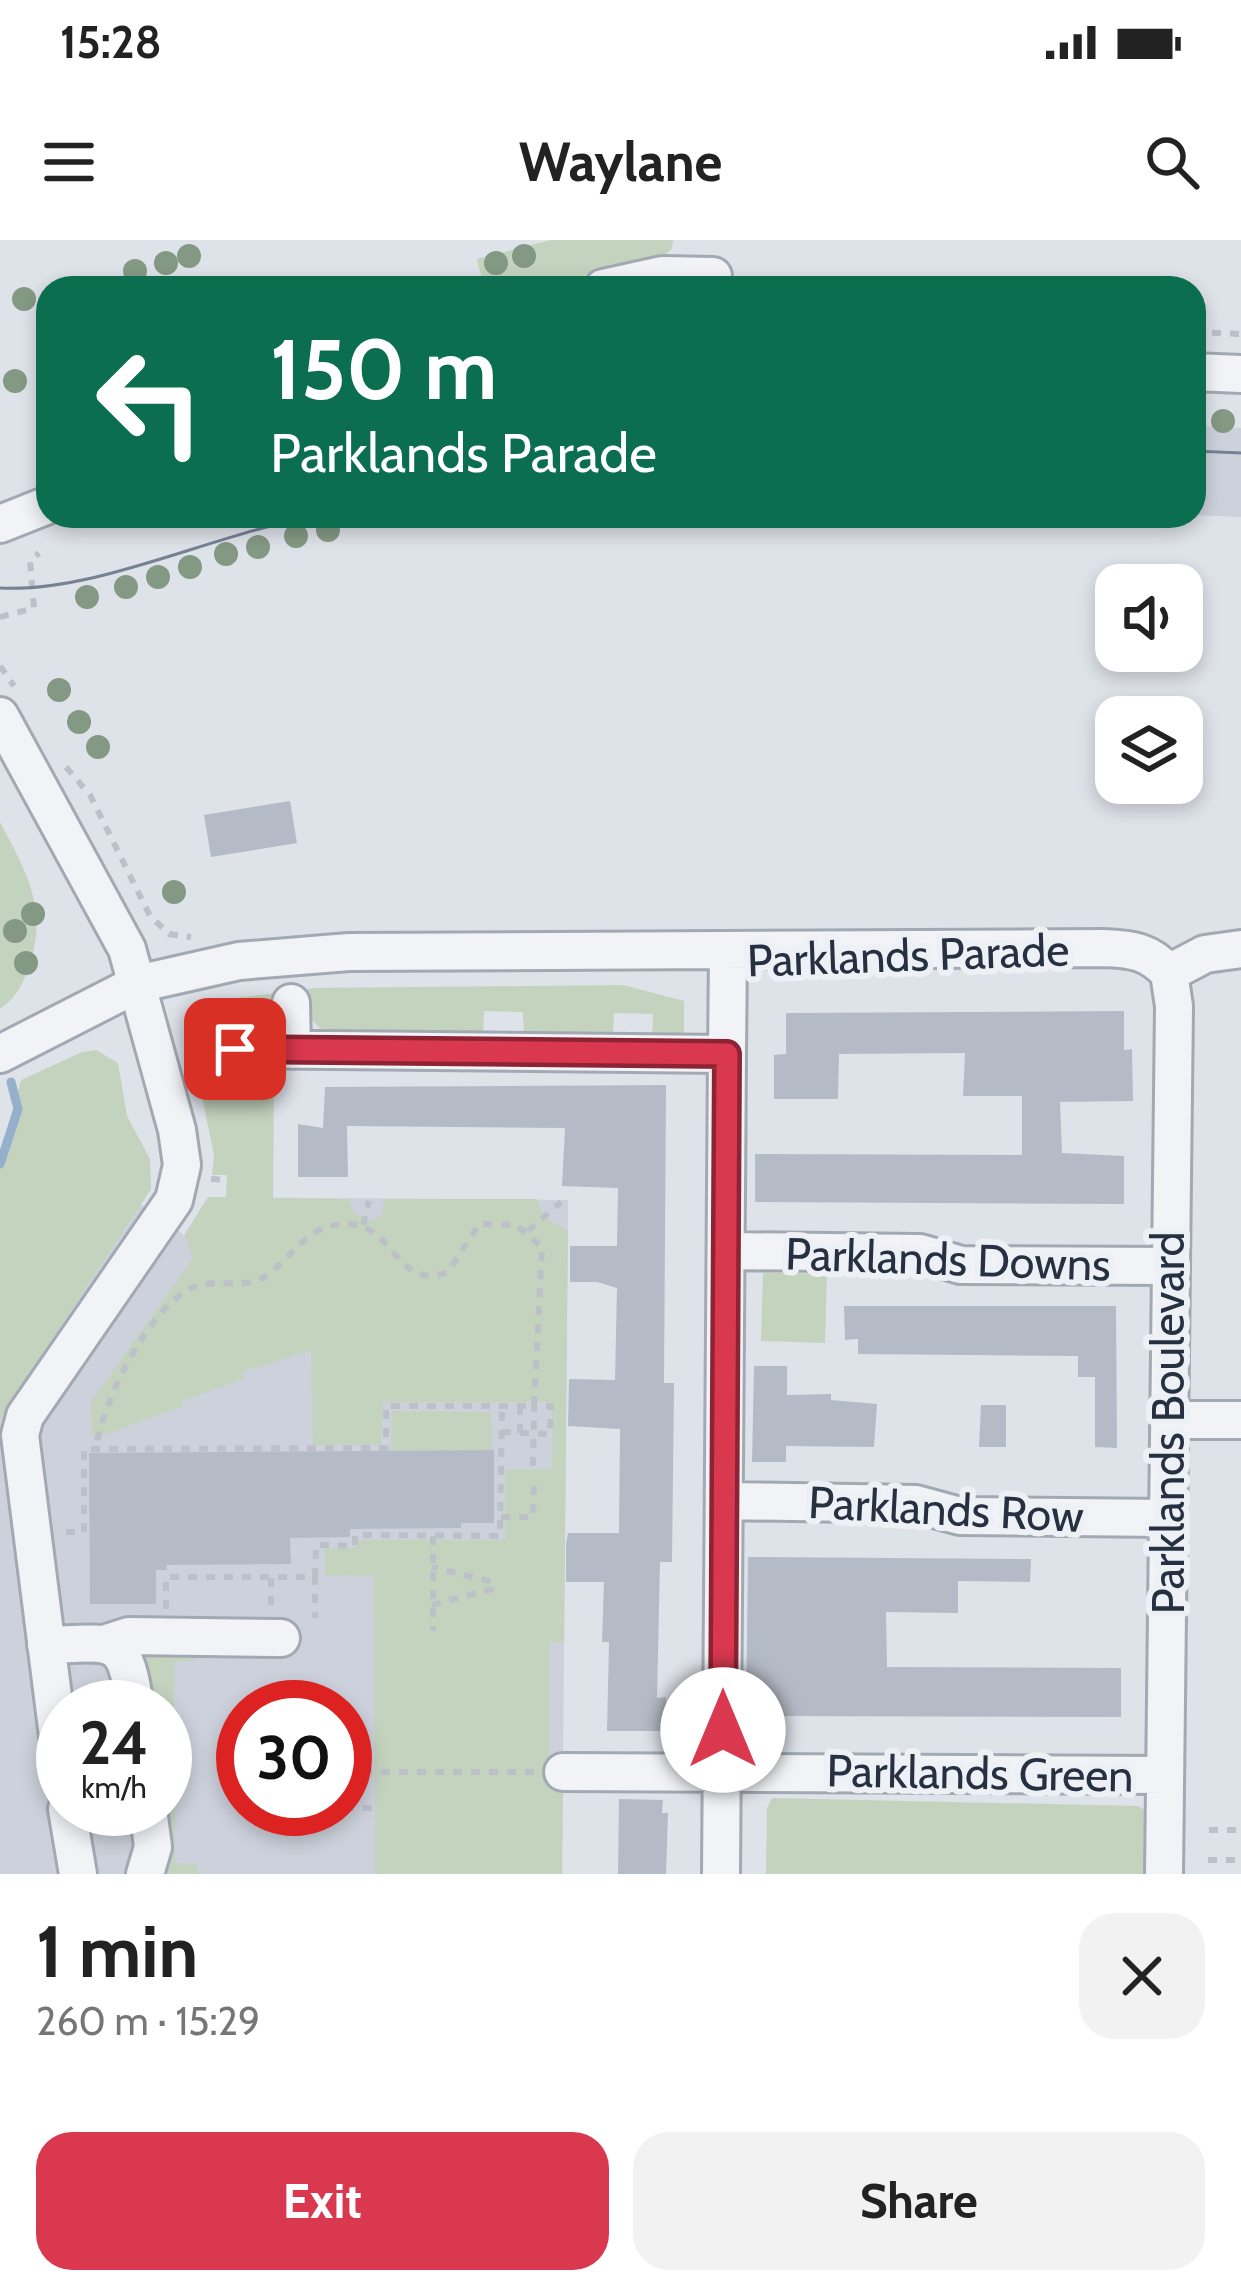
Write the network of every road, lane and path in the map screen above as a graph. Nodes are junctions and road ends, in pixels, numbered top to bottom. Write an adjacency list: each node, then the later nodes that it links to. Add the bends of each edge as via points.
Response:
1 (657, 276): 2 (street)
2 (713, 276)
3 (1206, 333): 4 (path)
4 (1241, 334)
5 (1206, 373): 6 (street)
6 (1241, 374)
7 (36, 510): 8 (street)
8 (0, 524)
9 (39, 553): 10 (path, via 30,561 34,608)
10 (0, 617)
11 (0, 666): 12 (path)
12 (9, 705): 18 (street)
13 (62, 762): 14 (path, via 90,795 157,925 169,934)
14 (206, 933)
15 (1241, 949): 17 (street, via 1205,954)
16 (728, 953): 17 (street, Parklands Parade, via 1118,948 1154,957); 18 (street, via 349,952 239,961); 23 (street, Parklands Parade)
17 (1168, 974): 29 (street, Parklands Boulevard)
18 (137, 984): 22 (street); 54 (street, via 177,1130 180,1184 25,1416 20,1435)
19 (291, 1003): 21 (street)
20 (235, 1049): 21 (street)
21 (292, 1049): 23 (street)
22 (0, 1054)
23 (727, 1054): 28 (street, Parklands Parade)
24 (369, 1201): 26 (path)
25 (561, 1202): 27 (path)
26 (363, 1226): 27 (path, via 406,1270 427,1277 448,1272 479,1224); 38 (path, via 319,1228 260,1280 199,1284 179,1295 133,1356)
27 (528, 1231): 32 (path, via 543,1258)
28 (726, 1252): 29 (street, Parklands Downs, via 920,1252 961,1265); 41 (street, Parklands Parade)
29 (1170, 1266): 33 (street, Parklands Boulevard)
30 (502, 1406): 31 (path); 35 (path); 38 (path, via 386,1406 386,1448)
31 (520, 1406): 32 (path); 36 (path)
32 (534, 1406): 37 (path); 37 (path, via 550,1406 550,1434)
33 (1169, 1420): 34 (street); 43 (street, Parklands Boulevard)
34 (1241, 1420)
35 (502, 1432): 36 (path); 42 (path)
36 (520, 1433): 37 (path)
37 (534, 1433): 39 (path)
38 (90, 1449): 44 (path, via 84,1532)
39 (533, 1468)
40 (534, 1480): 42 (path, via 533,1517)
41 (724, 1501): 43 (street, Parklands Row, via 916,1504 961,1516); 57 (street, Parklands Parade)
42 (501, 1516): 45 (path, via 500,1536)
43 (1168, 1517): 60 (street, Parklands Boulevard)
44 (66, 1532)
45 (433, 1536): 46 (path); 47 (path, via 355,1534 355,1546 316,1545)
46 (432, 1567): 48 (path); 48 (path, via 493,1582 492,1589)
47 (315, 1577): 49 (path, via 166,1577); 50 (path)
48 (432, 1605): 51 (path)
49 (166, 1618)
50 (315, 1618)
51 (433, 1631)
52 (281, 1638): 53 (street, via 129,1636)
53 (107, 1643): 54 (street); 56 (street, via 129,1662)
54 (46, 1645): 55 (street)
55 (51, 1680)
56 (131, 1680)
57 (723, 1771): 59 (street, Parklands Green); 60 (street, Parklands Green); 69 (street, Parklands Parade)
58 (372, 1772): 59 (path)
59 (563, 1772)
60 (1164, 1775): 70 (street, Parklands Boulevard)
61 (1208, 1830): 62 (path)
62 (1241, 1830)
63 (72, 1836): 67 (street)
64 (152, 1836): 68 (street)
65 (1208, 1860): 66 (path)
66 (1241, 1860)
67 (78, 1874)
68 (145, 1874)
69 (721, 1874)
70 (1164, 1874)

